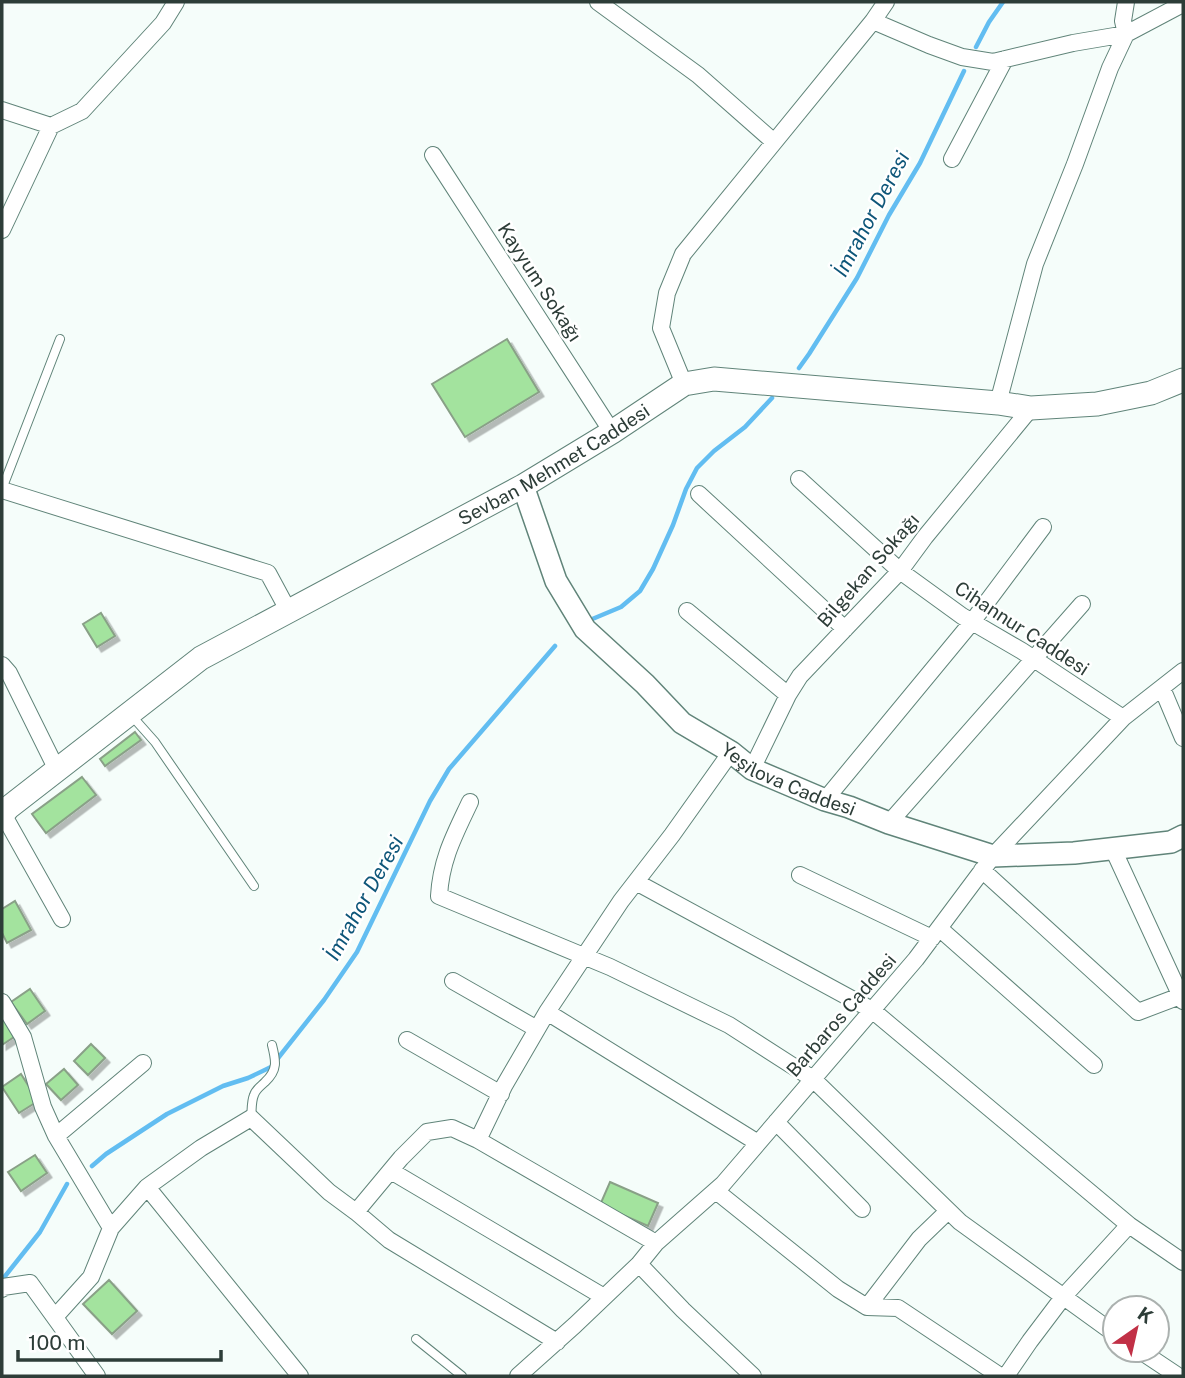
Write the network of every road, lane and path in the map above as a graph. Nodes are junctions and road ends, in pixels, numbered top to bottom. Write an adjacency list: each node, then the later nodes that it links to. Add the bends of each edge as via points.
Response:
1 (176, 2): 10 (street, via 163,23 82,111)
2 (598, 2): 11 (street, via 698,75)
3 (1126, 2): 7 (street)
4 (1183, 2): 7 (street)
5 (884, 3): 6 (street)
6 (873, 21): 8 (street, via 962,57 993,62); 11 (street)
7 (1126, 34): 8 (street); 18 (street, via 1035,264)
8 (1005, 59): 13 (street)
9 (2, 110): 10 (street)
10 (51, 126): 14 (street)
11 (774, 142): 17 (street, via 683,254 667,293 661,328)
12 (433, 155): 20 (street, Kayyum Sokağı)
13 (953, 159)
14 (2, 230)
15 (60, 339): 23 (lane)
16 (1183, 380): 19 (main road, Sevban Mehmet Caddesi, via 1151,393 1097,404)
17 (684, 384): 18 (main road, Sevban Mehmet Caddesi, via 714,379); 20 (main road, Sevban Mehmet Caddesi)
18 (998, 403): 19 (main road, Sevban Mehmet Caddesi)
19 (1031, 408): 26 (street, Bilgekan Sokağı)
20 (612, 432): 22 (main road, Sevban Mehmet Caddesi)
21 (799, 479): 26 (street, Cihannur Caddesi)
22 (523, 486): 29 (main road, Sevban Mehmet Caddesi); 40 (street, Yeşilova Caddesi, via 556,581 585,629 682,723)
23 (2, 490): 29 (street, via 268,573)
24 (699, 494): 31 (street)
25 (1043, 527): 30 (street)
26 (900, 571): 30 (street, Cihannur Caddesi); 31 (street, Bilgekan Sokağı)
27 (1082, 604): 32 (street)
28 (687, 611): 36 (street)
29 (289, 612): 37 (main road, Sevban Mehmet Caddesi, via 201,658)
30 (972, 622): 32 (street, Cihannur Caddesi); 43 (street)
31 (845, 629): 36 (street, Bilgekan Sokağı)
32 (1034, 659): 38 (street, Cihannur Caddesi); 46 (street)
33 (2, 665): 42 (street)
34 (1183, 671): 35 (street, Barbaros Caddesi)
35 (1162, 688): 38 (street, Barbaros Caddesi); 39 (street)
36 (788, 695): 41 (street, Bilgekan Sokağı)
37 (130, 713): 42 (main road, Sevban Mehmet Caddesi); 52 (lane)
38 (1123, 718): 49 (street, Barbaros Caddesi)
39 (1183, 738)
40 (731, 752): 41 (street, Yeşilova Caddesi); 51 (street)
41 (752, 769): 43 (street, Yeşilova Caddesi)
42 (57, 770): 45 (main road, Sevban Mehmet Caddesi)
43 (825, 800): 46 (street, Yeşilova Caddesi)
44 (470, 802): 55 (street, via 448,848 439,896)
45 (4, 809): 53 (street)
46 (889, 823): 49 (street, Yeşilova Caddesi)
47 (1183, 836): 48 (street, Yeşilova Caddesi, via 1171,842)
48 (1113, 849): 49 (street, Yeşilova Caddesi); 57 (street)
49 (988, 863): 54 (street, Barbaros Caddesi); 57 (street, via 1138,1012)
50 (800, 875): 54 (street)
51 (636, 882): 55 (street); 59 (street)
52 (254, 886)
53 (62, 919)
54 (935, 933): 59 (street, Barbaros Caddesi); 65 (street)
55 (585, 956): 60 (street); 66 (street, via 729,1025)
56 (453, 981): 61 (street)
57 (1182, 998)
58 (2, 1002): 70 (street, via 23,1037)
59 (872, 1010): 66 (street, Barbaros Caddesi); 79 (street)
60 (547, 1012): 61 (street); 72 (street)
61 (537, 1029): 67 (street)
62 (407, 1040): 67 (street)
63 (273, 1050): 68 (lane, via 276,1064 255,1092)
64 (143, 1063): 70 (street)
65 (1094, 1065)
66 (813, 1079): 69 (street, Barbaros Caddesi); 77 (street)
67 (501, 1094): 71 (street)
68 (251, 1118): 74 (street); 78 (street)
69 (776, 1122): 72 (street, Barbaros Caddesi); 76 (street)
70 (56, 1136): 80 (street)
71 (478, 1140): 73 (street, via 452,1128 427,1132); 81 (street)
72 (758, 1143): 75 (street, Barbaros Caddesi)
73 (391, 1171): 78 (street); 86 (street)
74 (147, 1186): 80 (street); 94 (street)
75 (716, 1191): 81 (street, Barbaros Caddesi); 87 (street)
76 (862, 1209)
77 (948, 1211): 85 (street); 87 (street, via 919,1239)
78 (356, 1212): 91 (street, via 389,1240)
79 (1129, 1225): 82 (street); 85 (street)
80 (111, 1228): 88 (street, via 91,1277)
81 (656, 1243): 83 (street, Barbaros Caddesi)
82 (1183, 1262)
83 (639, 1264): 86 (street, Barbaros Caddesi); 97 (street)
84 (2, 1289): 88 (street, via 30,1283)
85 (1064, 1296): 89 (street); 99 (street)
86 (604, 1297): 91 (street, Barbaros Caddesi)
87 (867, 1307): 98 (street, via 898,1308)
88 (55, 1317): 93 (street)
89 (1101, 1324)
90 (415, 1339): 95 (lane)
91 (557, 1342): 96 (street, Barbaros Caddesi)
92 (1160, 1364): 100 (street)
93 (97, 1376)
94 (300, 1376)
95 (462, 1376)
96 (518, 1376)
97 (753, 1376)
98 (1000, 1376)
99 (1006, 1376)
100 (1178, 1376)

